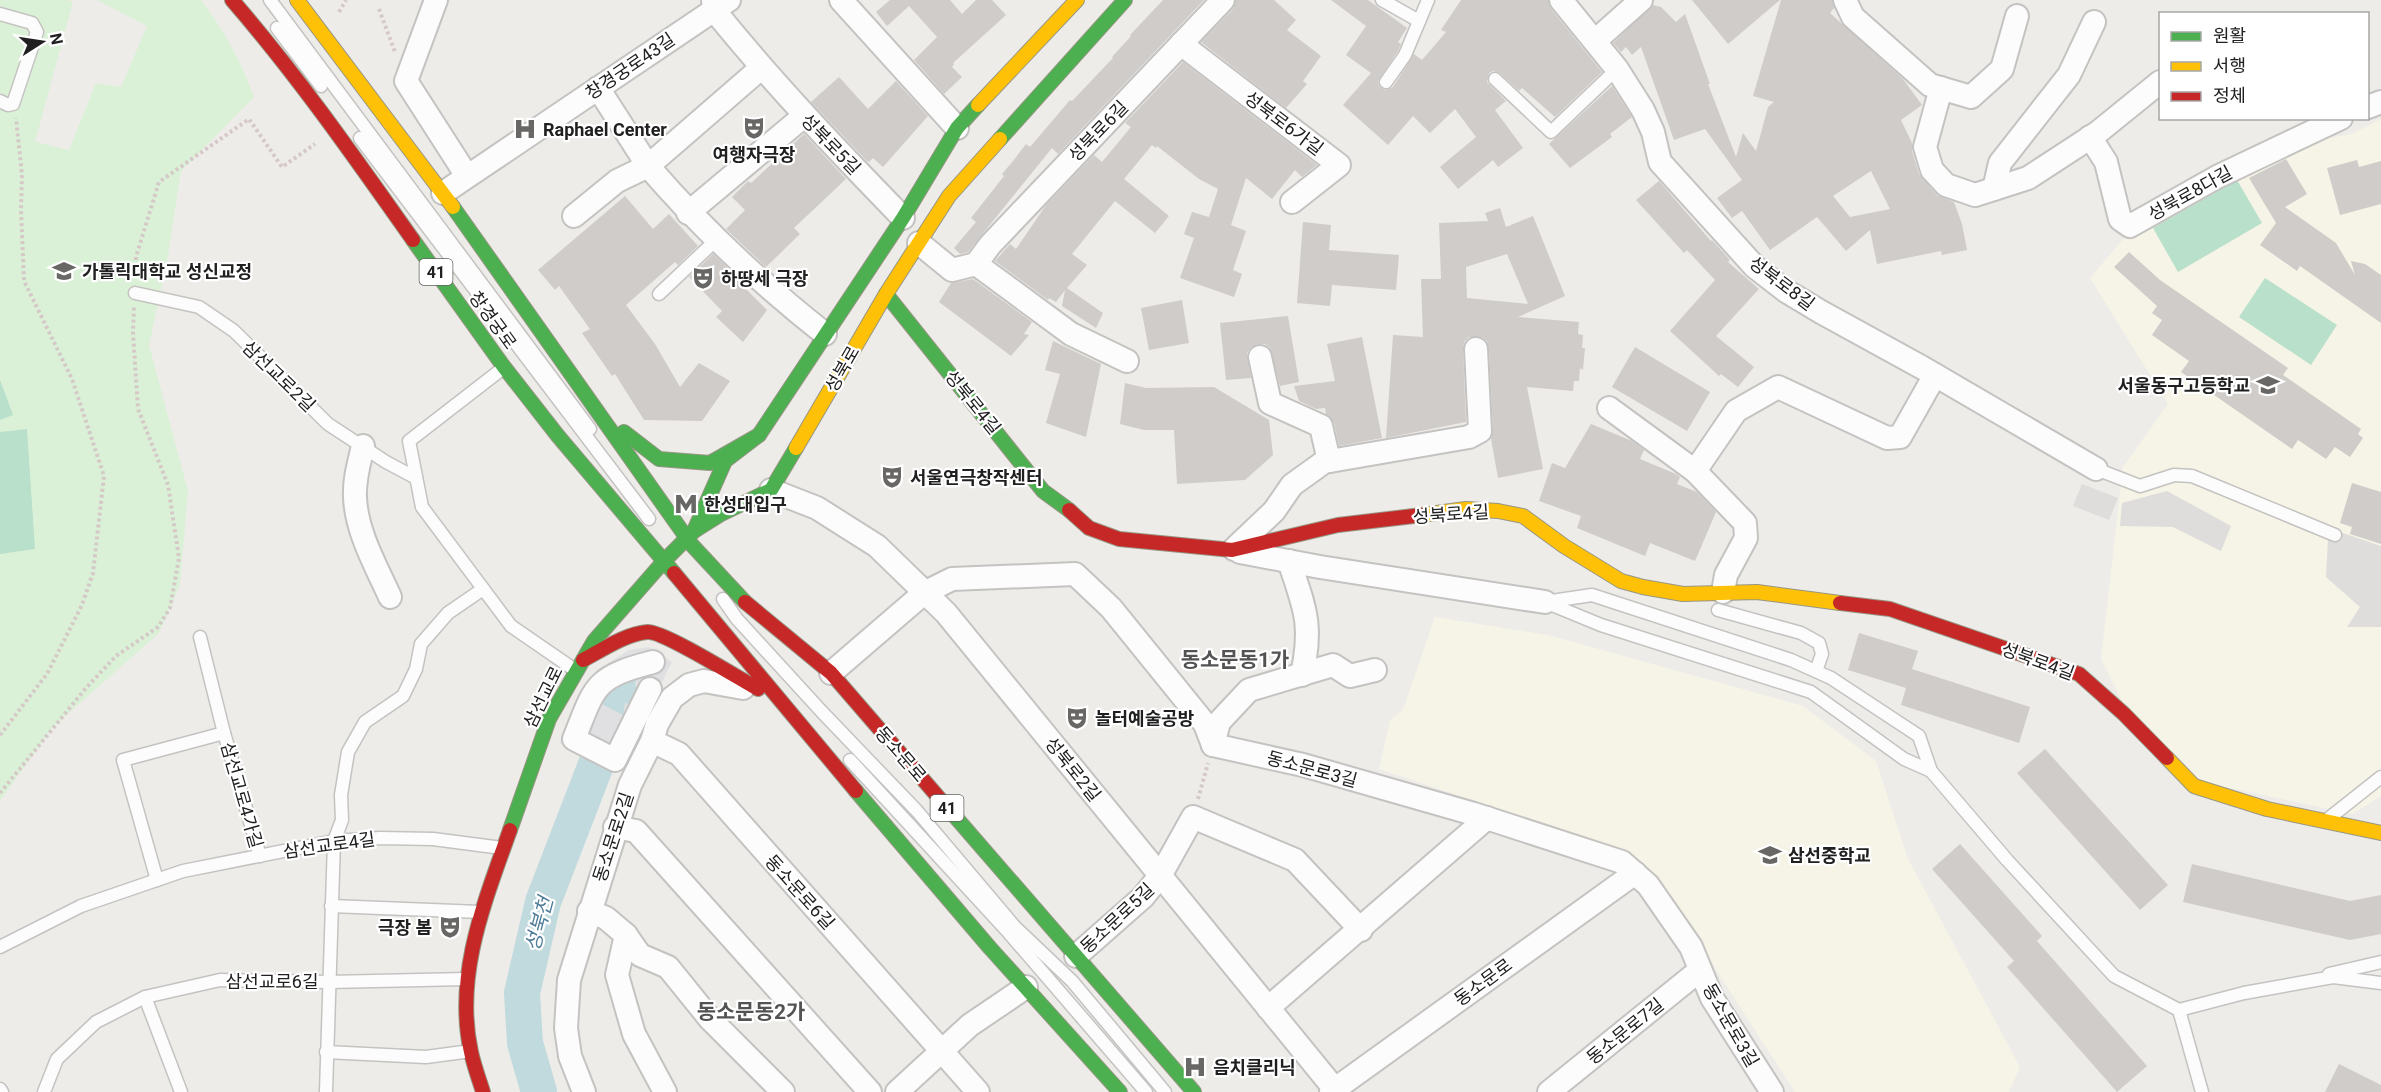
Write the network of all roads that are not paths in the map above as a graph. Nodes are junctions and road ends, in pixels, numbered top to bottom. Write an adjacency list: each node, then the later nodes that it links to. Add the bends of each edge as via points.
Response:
1 (232, 0): 52 (main road, 창경궁로 / 41, via 335,130)
2 (270, 0): 66 (lane)
3 (297, 0): 37 (main road, 창경궁로 / 41)
4 (436, 0): 35 (street, via 406,81)
5 (841, 0): 32 (street)
6 (1077, 0): 32 (main road, 성북로)
7 (1125, 0): 42 (main road, 성북로, via 949,196)
8 (1223, 0): 21 (street, 성북로6길)
9 (1382, 0): 18 (lane)
10 (1428, 0): 18 (lane)
11 (1561, 0): 20 (street, 성북로8길)
12 (1641, 0): 20 (street)
13 (1845, 0): 28 (street, via 1853,17 1930,85)
14 (718, 3): 22 (street, 성북로5길); 27 (street, 창경궁로43길)
15 (0, 14): 29 (lane, via 32,23 37,32 13,104)
16 (266, 16): 64 (lane, via 643,509)
17 (2018, 16): 28 (street, via 2002,69 1971,97)
18 (1419, 21): 25 (lane, via 1405,55)
19 (2094, 22): 36 (street, via 2068,75 2000,163)
20 (1595, 41): 23 (street, 성북로8길)
21 (1181, 44): 38 (street, 성북로6가길, via 1339,165); 44 (street, 성북로6길)
22 (761, 68): 30 (street, 성북로5길); 34 (street)
23 (1617, 69): 24 (lane, via 1551,132); 53 (street, 성북로8길, via 1643,110 1660,162 1755,267 1786,291)
24 (1495, 79)
25 (1386, 82)
26 (2159, 83): 33 (street)
27 (598, 88): 34 (street, 성북로); 35 (street, 창경궁로43길)
28 (1941, 88): 36 (street, via 1925,147 1932,170 1946,185 1975,195)
29 (4, 103)
30 (804, 116): 39 (street); 40 (street, 성북로5길)
31 (2337, 120): 33 (street, 성북로8다길, via 2217,177 2130,226 2120,219 2106,162)
32 (957, 128): 40 (main road, 성북로)
33 (2090, 137): 36 (street, via 2028,178)
34 (648, 166): 39 (street, 성북로); 41 (street, via 617,181)
35 (467, 176): 37 (street, 창경궁로43길)
36 (1994, 189)
37 (443, 193): 54 (main road, 창경궁로 / 41)
38 (1292, 202)
39 (688, 213): 43 (street, 성북로)
40 (905, 214): 42 (main road); 48 (main road, 성북로)
41 (574, 216)
42 (922, 237): 44 (street, via 952,270); 47 (main road, 성북로)
43 (715, 241): 46 (lane); 48 (street, 성북로)
44 (976, 264): 51 (street, via 1071,334)
45 (135, 293): 57 (lane, 삼선교로2길, via 199,307 234,331 328,424)
46 (659, 294)
47 (886, 294): 62 (main road, 성북로); 67 (main road, 성북로4길, via 1043,491 1089,528 1119,539)
48 (825, 334): 56 (main road, 성북로)
49 (1476, 349): 58 (street, via 1480,431 1469,437)
50 (1260, 357): 58 (street, via 1270,403 1321,426)
51 (1127, 361)
52 (504, 367): 61 (lane, via 409,441); 64 (main road, 창경궁로 / 41, via 558,436)
53 (1935, 375): 59 (street, 성북로8길); 60 (street, via 1900,437 1887,438 1778,387 1736,411)
54 (594, 406): 56 (main road, via 658,459 710,462); 63 (main road, 창경궁로 / 41)
55 (1609, 408): 60 (street)
56 (759, 435): 66 (main road, 성북로, via 725,461)
57 (363, 446): 61 (lane, 삼선교로2길); 71 (street, via 355,489 356,511)
58 (1329, 461): 67 (street, via 1292,485 1274,511)
59 (2096, 469): 65 (lane, via 2140,486 2174,474 2192,476)
60 (1695, 471): 72 (street, via 1745,523 1746,538 1726,575)
61 (416, 478): 69 (lane, via 422,507)
62 (771, 490): 66 (main road, via 721,514); 70 (street, 성북로2길, via 817,508 877,546)
63 (669, 511): 66 (main road, 동소문로 / 41)
64 (653, 534): 66 (main road, 동소문로 / 41)
65 (2335, 535)
66 (679, 546): 75 (main road, 삼선교로, via 594,641); 78 (main road, 동소문로 / 41); 81 (main road, 동소문로 / 41); 82 (lane, via 716,610); 132 (lane, via 753,636 917,811 1015,927 1072,981)
67 (1232, 550): 68 (street); 72 (main road, 성북로4길, via 1338,525 1466,509 1498,510 1523,516 1620,581)
68 (1289, 561): 73 (street); 79 (street, via 1308,620 1309,645)
69 (483, 589): 75 (lane, via 511,626); 93 (lane, via 448,613 421,644 416,669 402,696 365,722 348,752 341,795 342,819)
70 (924, 593): 78 (street); 85 (street, via 952,579 1075,574 1111,608 1205,724); 97 (street, 성북로2길, via 946,613)
71 (390, 597)
72 (1721, 601): 77 (lane, via 1819,643 1822,654); 90 (main road, 성북로4길, via 1757,591 1890,609 2079,674 2194,786)
73 (1545, 602): 77 (lane, via 1592,595); 87 (lane, via 1601,625 1811,692 1904,759)
74 (200, 637): 83 (lane, 삼선교로4가길)
75 (579, 665): 81 (main road, via 631,636 649,631); 94 (main road, 삼선교로, via 549,719)
76 (1375, 670): 79 (street, via 1350,676 1333,666)
77 (1816, 671): 87 (lane, via 1919,736)
78 (831, 672): 105 (main road, 동소문로 / 41)
79 (1302, 675): 85 (street, via 1249,690 1219,722)
80 (656, 692): 80 (street, via 664,660 633,667 598,684 574,739 615,760)
81 (778, 700): 84 (street, 동소문로2길, via 740,686 704,681 690,685 672,698); 111 (main road, 동소문로 / 41)
82 (824, 733)
83 (224, 734): 95 (lane, 삼선교로4가길); 98 (lane, 삼선교로4가길, via 123,760)
84 (651, 741): 91 (street, 동소문로2길); 116 (street, 동소문로6길, via 679,754)
85 (1213, 745): 89 (street, 동소문로3길, via 1303,765)
86 (840, 749): 131 (lane, via 1009,933)
87 (1930, 771): 115 (lane, via 2114,976)
88 (2381, 777): 90 (lane)
89 (1487, 818): 96 (street, 동소문로3길, via 1622,862); 102 (street)
90 (2325, 822): 92 (main road, 성북로4길)
91 (615, 827): 100 (street, 동소문로2길); 127 (street, via 636,831)
92 (2381, 833)
93 (334, 841): 94 (lane, 삼선교로4길, via 433,839); 95 (lane, 삼선교로4길); 99 (lane, 삼선교로6길)
94 (503, 848): 101 (main road, 삼선교로)
95 (260, 856): 98 (lane, 삼선교로4길)
96 (1635, 873): 107 (street, 동소문로3길, via 1648,885 1691,947); 119 (street, 동소문로)
97 (1160, 876): 102 (street, 동소문로5길, via 1193,817 1295,860); 105 (street, 동소문로5길, via 1143,897); 114 (street, 성북로2길)
98 (157, 880): 104 (lane, 삼선교로4길, via 81,906)
99 (331, 906): 101 (lane); 109 (lane, 삼선교로6길)
100 (589, 911): 103 (street, via 606,918); 124 (street, 동소문로2길, via 566,1004 570,1056)
101 (481, 912): 108 (main road, 삼선교로)
102 (1361, 930): 114 (street)
103 (626, 935): 125 (street, via 617,975 634,1034); 126 (street, via 640,955 668,967 710,1019)
104 (0, 947)
105 (1076, 956): 133 (main road, 동소문로 / 41)
106 (2381, 962): 112 (lane)
107 (1700, 970): 134 (street, 동소문로7길); 135 (street, 동소문로3길, via 1712,998)
108 (468, 980): 109 (lane, 삼선교로6길); 117 (main road, 삼선교로)
109 (329, 982): 113 (lane, 삼선교로6길, via 220,980); 118 (lane)
110 (2381, 983): 112 (lane, via 2333,977)
111 (1026, 987): 116 (street, via 970,1025); 130 (main road, 동소문로 / 41)
112 (2244, 993): 115 (lane)
113 (145, 997): 120 (lane, 삼선교로6길, via 96,1022 57,1059); 121 (lane)
114 (1269, 1008): 119 (street, 성북로2길)
115 (2179, 1010): 136 (lane)
116 (942, 1050): 128 (street); 129 (street, 동소문로6길)
117 (471, 1051): 118 (lane, via 426,1058); 123 (main road, 삼선교로)
118 (326, 1052): 122 (lane)
119 (1334, 1091)
120 (44, 1092)
121 (182, 1092)
122 (326, 1092)
123 (483, 1092)
124 (584, 1092)
125 (665, 1092)
126 (783, 1092)
127 (870, 1092)
128 (897, 1092)
129 (978, 1092)
130 (1120, 1092)
131 (1146, 1092)
132 (1165, 1092)
133 (1194, 1092)
134 (1549, 1092)
135 (1772, 1092)
136 (2202, 1092)

